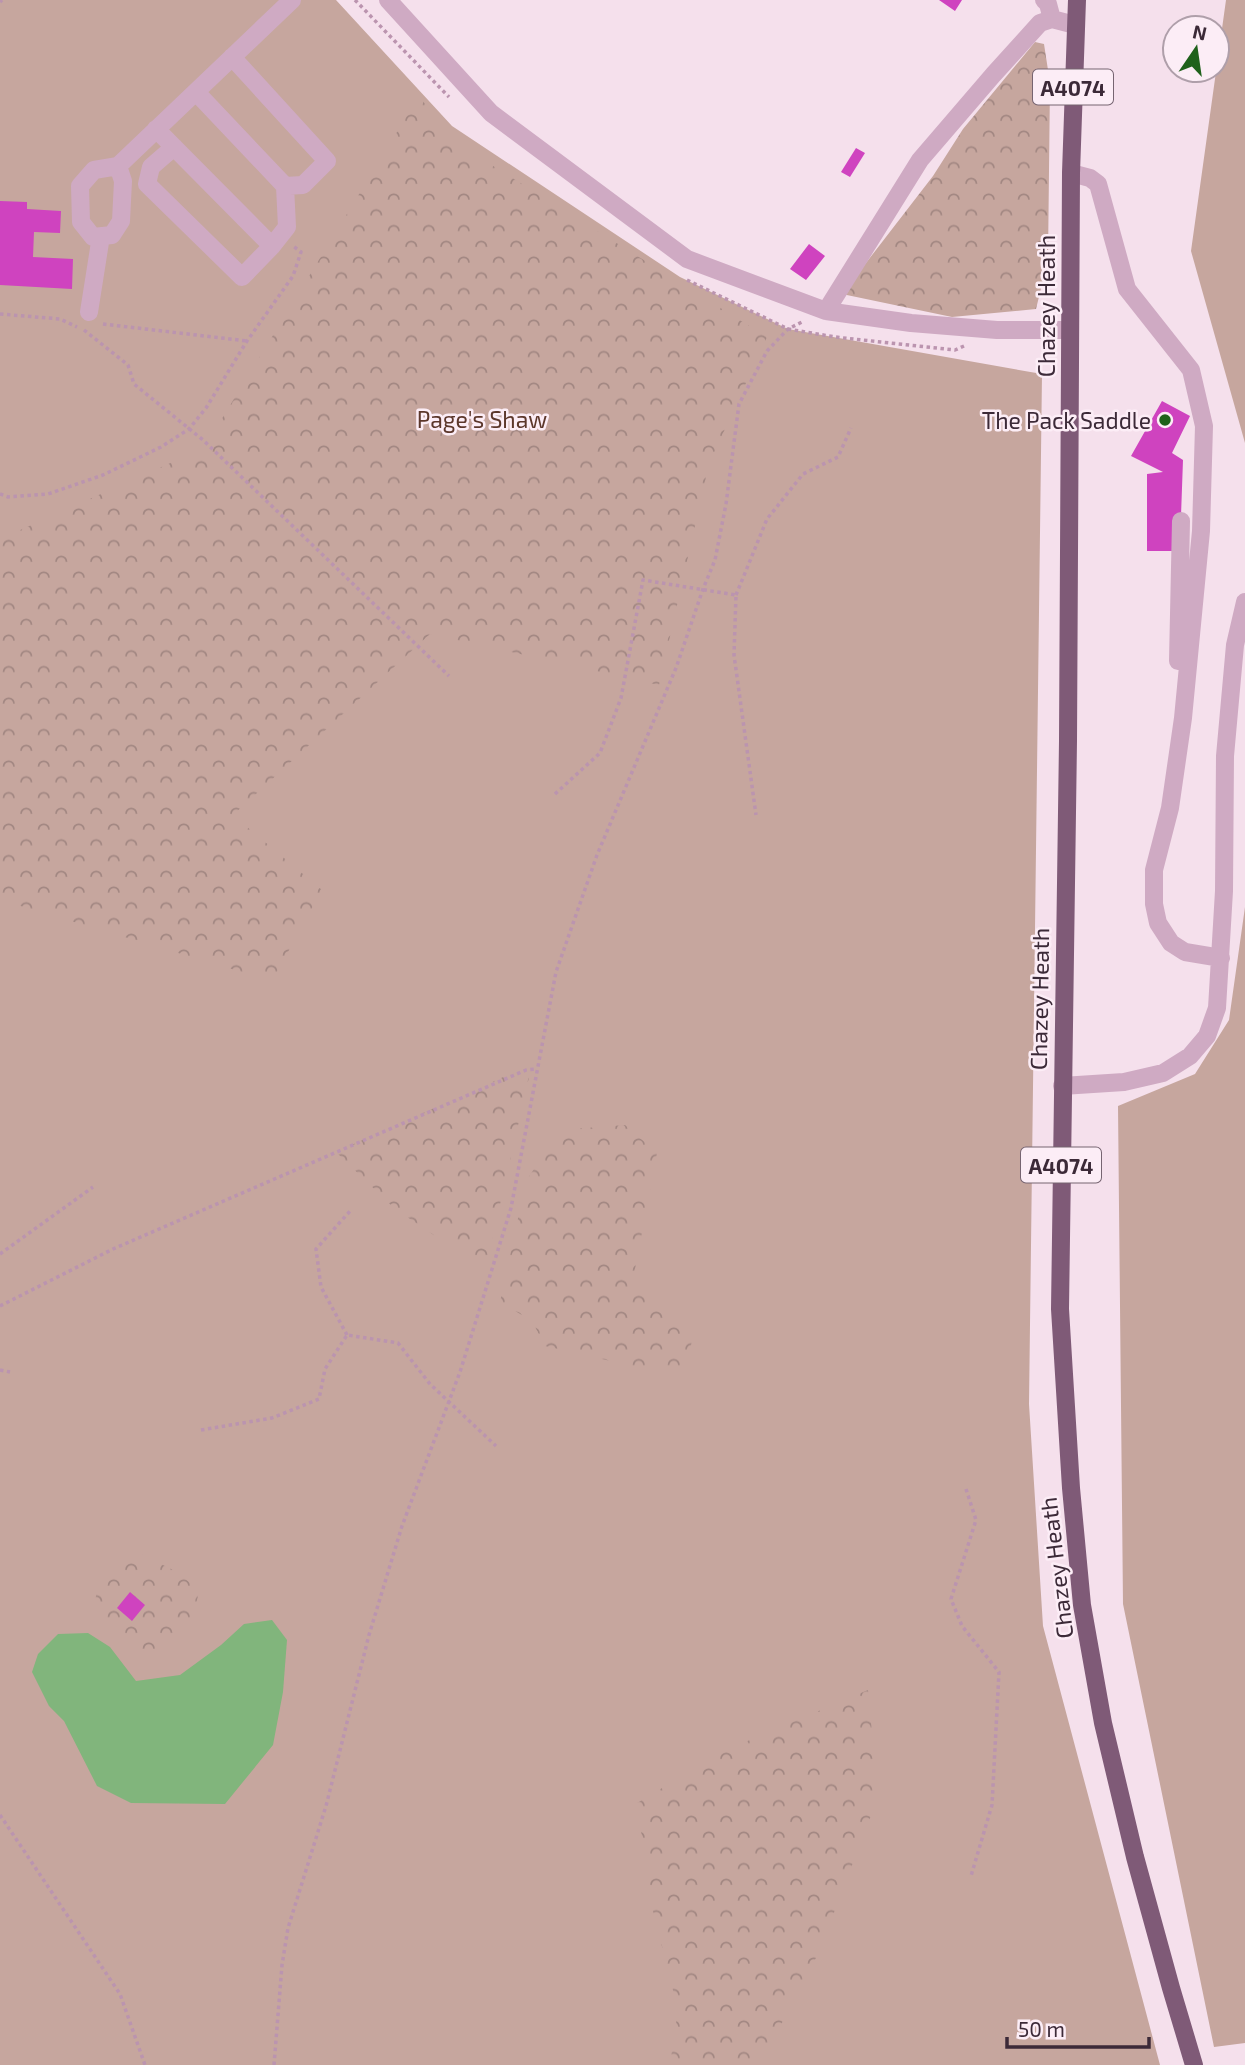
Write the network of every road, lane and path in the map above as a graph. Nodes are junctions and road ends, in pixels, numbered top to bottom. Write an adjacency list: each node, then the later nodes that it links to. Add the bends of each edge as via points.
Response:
1 (292, 0): 7 (street)
2 (388, 0): 17 (street, via 491,113 687,258)
3 (1044, 0): 5 (street)
4 (1077, 0): 6 (main road, Chazey Heath / A4074)
5 (1052, 19): 6 (street); 17 (street, via 1040,23 920,160)
6 (1075, 25): 12 (main road, Chazey Heath / A4074)
7 (232, 57): 8 (street); 13 (street, via 327,161 303,185)
8 (196, 92): 9 (street); 13 (street)
9 (156, 129): 10 (street); 11 (street)
10 (174, 147): 16 (street); 16 (street, via 151,167 148,184 242,277)
11 (118, 166): 14 (street, via 123,181 121,221 113,234); 14 (street, via 94,170 80,187 81,222 93,237)
12 (1071, 173): 21 (main road, Chazey Heath / A4074); 31 (street, via 1098,184 1127,289 1191,370 1204,426 1202,531)
13 (285, 187): 16 (street, via 287,227)
14 (101, 236): 20 (street)
15 (292, 244): 22 (path, via 301,252 293,276)
16 (272, 246)
17 (827, 311): 21 (street, via 997,330); 27 (path, via 788,329 766,351 739,404 715,561)
18 (0, 314): 19 (path)
19 (60, 319): 20 (path); 24 (path, via 85,330 128,365 134,384)
20 (87, 319): 22 (path)
21 (1070, 330): 36 (main road, Chazey Heath / A4074)
22 (247, 341): 24 (path)
23 (851, 428): 28 (path, via 838,457 803,474 767,519)
24 (189, 429): 25 (path, via 103,475 48,494); 30 (path)
25 (0, 494)
26 (1181, 521): 31 (street, via 1178,670)
27 (703, 589): 28 (path); 32 (path, via 643,580 621,698 600,753); 35 (path, via 676,668 597,855 556,972)
28 (736, 595): 33 (path, via 734,654)
29 (1245, 602): 34 (street, via 1235,645 1225,756)
30 (449, 676)
31 (1185, 699): 34 (street, via 1170,808 1154,870 1154,904 1158,923 1171,943 1185,952)
32 (555, 794)
33 (756, 815)
34 (1221, 958): 36 (street, via 1217,1009 1207,1036 1190,1056 1163,1073 1124,1082)
35 (537, 1069): 40 (path, via 235,1195); 44 (path, via 511,1208)
36 (1062, 1086): 52 (main road, Chazey Heath / A4074, via 1060,1309 1082,1605 1103,1723 1135,1857)
37 (93, 1187): 39 (path)
38 (351, 1210): 41 (path, via 316,1249 321,1287)
39 (0, 1254)
40 (0, 1306)
41 (347, 1335): 44 (path, via 398,1343); 45 (path, via 325,1369 319,1399 272,1418)
42 (0, 1370): 43 (path)
43 (10, 1372)
44 (448, 1403): 46 (path); 51 (path, via 394,1550 326,1806 288,1927)
45 (201, 1430)
46 (496, 1446)
47 (966, 1489): 49 (path, via 976,1520 951,1599 962,1626 999,1672 992,1805)
48 (0, 1815): 50 (path, via 120,1994)
49 (971, 1876)
50 (145, 2065)
51 (274, 2065)
52 (1194, 2065)

